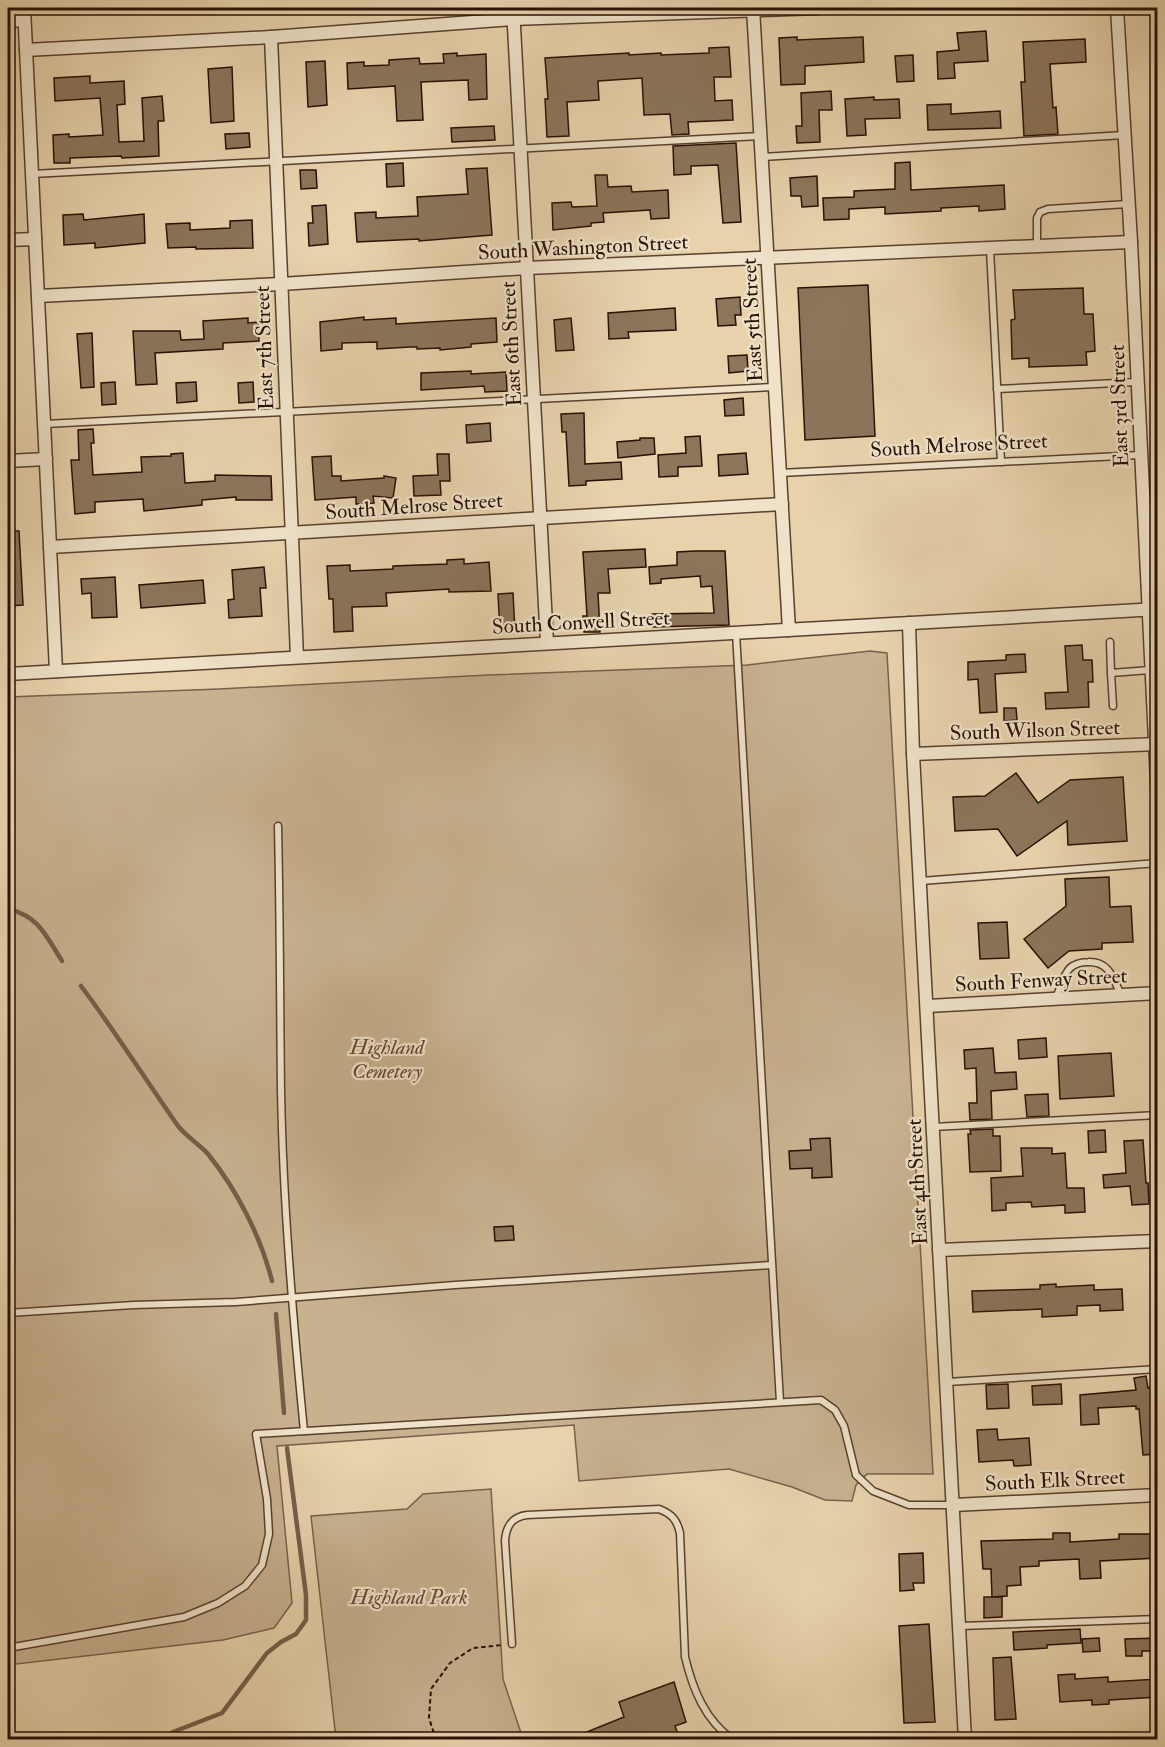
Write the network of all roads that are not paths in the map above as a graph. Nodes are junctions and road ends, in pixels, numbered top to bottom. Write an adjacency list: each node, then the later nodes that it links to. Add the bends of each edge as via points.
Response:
1 (819, 8): 3 (street)
2 (1117, 8): 9 (street, East 3rd Street)
3 (753, 9): 4 (street); 10 (street, East 5th Street)
4 (513, 13): 7 (street); 11 (street, East 6th Street)
5 (24, 14): 6 (street); 8 (street)
6 (8, 21)
7 (271, 37): 8 (street); 13 (street, East 7th Street)
8 (26, 50): 14 (street)
9 (1125, 135): 12 (lane); 15 (street, East 3rd Street)
10 (761, 136): 11 (lane); 12 (street, East 5th Street)
11 (520, 149): 13 (lane); 22 (street, East 6th Street)
12 (762, 157): 21 (street, East 5th Street)
13 (276, 161): 14 (lane); 23 (street, East 7th Street)
14 (32, 174): 16 (street)
15 (1129, 204): 18 (street, East 3rd Street); 19 (lane, via 1040,212)
16 (35, 238): 17 (street); 24 (street)
17 (8, 240)
18 (1131, 242): 19 (street, South Washington Street); 25 (street, East 3rd Street)
19 (1037, 246): 20 (street, South Washington Street)
20 (990, 249): 21 (street, South Washington Street); 27 (lane)
21 (768, 259): 22 (street, South Washington Street); 26 (street, East 5th Street)
22 (526, 268): 23 (street, South Washington Street); 28 (street, East 6th Street)
23 (281, 284): 24 (street, South Washington Street); 29 (street, East 7th Street)
24 (38, 297): 30 (street)
25 (1137, 382): 27 (lane); 31 (street, East 3rd Street)
26 (775, 387): 28 (lane); 35 (street, East 5th Street)
27 (997, 389): 34 (lane)
28 (534, 399): 29 (lane); 37 (street, East 6th Street)
29 (287, 411): 30 (lane); 38 (street, East 7th Street)
30 (44, 424): 32 (street)
31 (1140, 455): 34 (lane, South Melrose Street); 40 (street, East 3rd Street)
32 (46, 459): 33 (street); 39 (street)
33 (8, 461)
34 (1001, 462): 35 (lane, South Melrose Street)
35 (780, 473): 36 (street, East 5th Street)
36 (782, 504): 37 (street, South Melrose Street); 42 (street, East 5th Street)
37 (540, 517): 38 (street, South Melrose Street); 45 (street, East 6th Street)
38 (292, 534): 39 (street, South Melrose Street); 46 (street, East 7th Street)
39 (50, 547): 48 (street)
40 (1152, 609): 41 (street, South Conwell Street); 47 (street, East 3rd Street)
41 (909, 623): 42 (street, South Conwell Street); 53 (street, East 4th Street)
42 (789, 630): 43 (street, South Conwell Street)
43 (736, 633): 45 (street, South Conwell Street); 66 (lane)
44 (1110, 642): 49 (lane)
45 (547, 643): 46 (street, South Conwell Street)
46 (297, 657): 48 (street, South Conwell Street)
47 (1150, 670): 49 (lane); 52 (street, East 3rd Street)
48 (56, 671): 50 (street, South Conwell Street)
49 (1111, 673): 51 (lane)
50 (8, 674)
51 (1113, 706)
52 (1156, 744): 53 (street, South Wilson Street); 54 (street, East 3rd Street)
53 (914, 754): 57 (street, East 4th Street)
54 (1158, 803)
55 (278, 826): 67 (lane, via 281,1091)
56 (1158, 864): 57 (lane)
57 (921, 881): 61 (street, East 4th Street)
58 (1158, 993): 59 (street, South Fenway Street)
59 (1121, 995): 60 (street, South Fenway Street); 60 (lane, via 1104,965 1083,962 1070,968)
60 (1055, 999): 61 (street, South Fenway Street)
61 (928, 1006): 63 (street, East 4th Street)
62 (1158, 1115): 63 (lane)
63 (933, 1127): 65 (street, East 4th Street)
64 (1158, 1241): 65 (street)
65 (939, 1250): 70 (street, East 4th Street)
66 (772, 1264): 67 (lane); 71 (lane)
67 (290, 1297): 68 (lane); 72 (lane)
68 (8, 1313)
69 (1158, 1369): 70 (lane)
70 (947, 1382): 74 (street, East 4th Street)
71 (780, 1402): 72 (lane); 74 (lane, via 821,1400 835,1410 844,1426 856,1475 873,1491 909,1504)
72 (304, 1431): 78 (lane, via 256,1434 269,1534 262,1565 245,1586 184,1617)
73 (1158, 1495): 74 (street, South Elk Street)
74 (954, 1505): 76 (street, East 4th Street)
75 (1158, 1619): 76 (lane)
76 (960, 1626): 80 (street, East 4th Street)
77 (512, 1644): 79 (lane, via 505,1541 512,1521 530,1514 665,1511 676,1521 680,1533 689,1672 704,1708)
78 (8, 1648)
79 (733, 1740)
80 (965, 1740)

